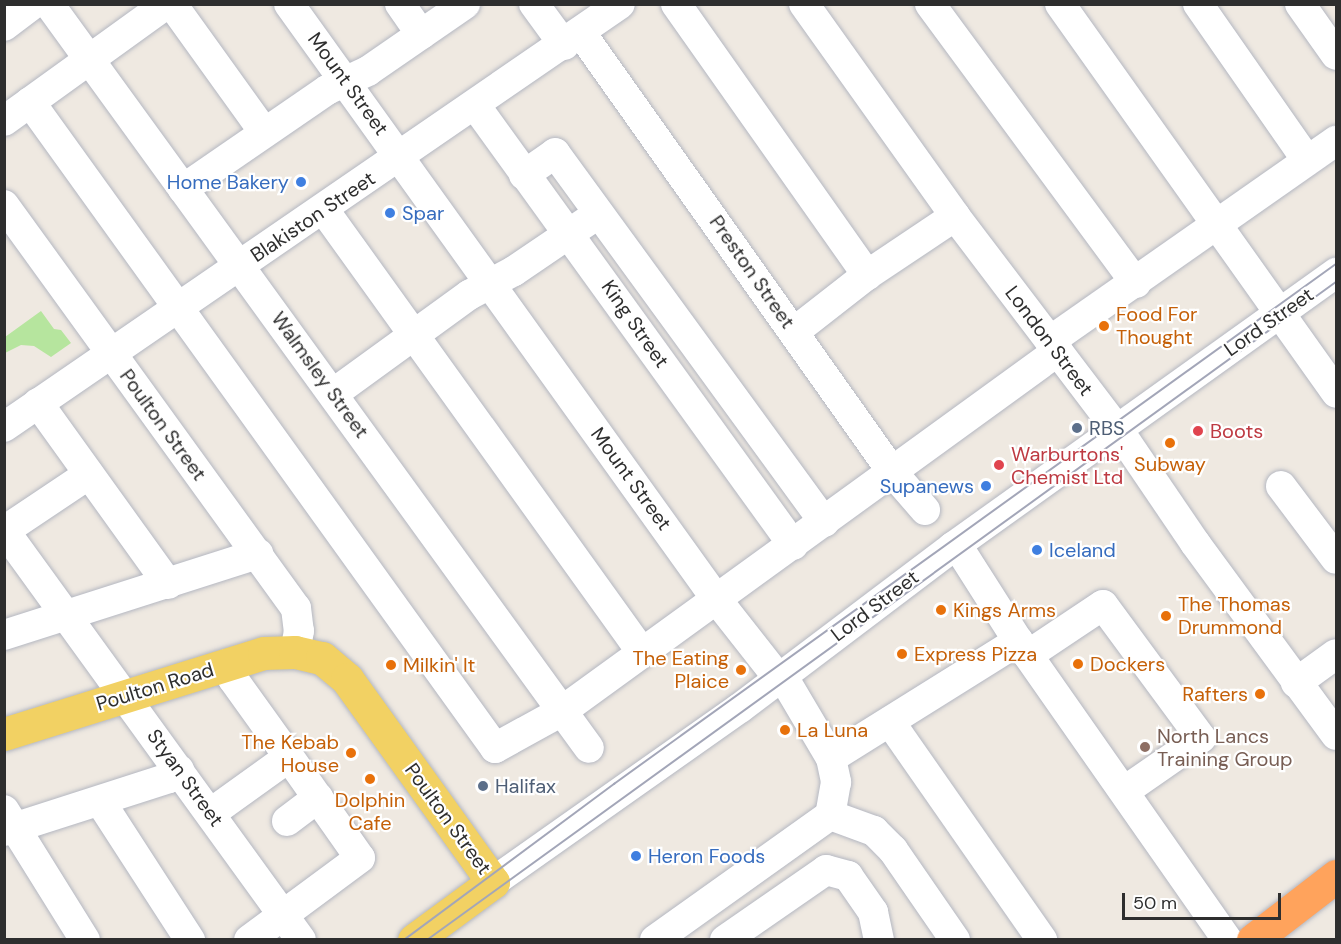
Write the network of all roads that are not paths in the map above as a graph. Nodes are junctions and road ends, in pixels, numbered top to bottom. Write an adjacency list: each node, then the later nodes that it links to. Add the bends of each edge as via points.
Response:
1 (33, 4): 16 (street)
2 (49, 4): 20 (street, Walmsley Street)
3 (166, 4): 20 (street)
4 (172, 4): 25 (street)
5 (290, 4): 21 (street, Mount Street)
6 (400, 4): 18 (street)
7 (465, 4): 18 (street)
8 (534, 4): 17 (street, Preston Street)
9 (620, 4): 17 (street, Blakiston Street)
10 (676, 4): 39 (street)
11 (804, 4): 34 (street, London Street)
12 (930, 4): 41 (street)
13 (1060, 4): 35 (street)
14 (1198, 4): 28 (street)
15 (1300, 4): 19 (street)
16 (4, 26)
17 (581, 26): 23 (street, Blakiston Street); 44 (street, Preston Street)
18 (421, 34): 21 (street)
19 (1336, 55)
20 (89, 60): 22 (street); 30 (street, Walmsley Street)
21 (346, 82): 25 (street); 27 (street, Mount Street)
22 (30, 102): 24 (street); 42 (street)
23 (475, 105): 27 (street, Blakiston Street); 29 (street, King Street)
24 (4, 121)
25 (264, 132): 30 (street)
26 (1336, 141): 28 (street)
27 (400, 157): 32 (street, Blakiston Street); 40 (street, Mount Street)
28 (1307, 160): 35 (street)
29 (524, 175): 33 (street, via 555,153); 36 (street, King Street)
30 (183, 189): 37 (street, Walmsley Street)
31 (4, 206): 47 (street, Poulton Street)
32 (324, 210): 37 (street, Blakiston Street); 45 (street)
33 (598, 213): 36 (street); 57 (street)
34 (955, 216): 39 (street); 46 (street, London Street)
35 (1219, 226): 41 (street); 43 (street)
36 (570, 233): 40 (street); 60 (street, King Street)
37 (240, 266): 42 (street, Blakiston Street); 48 (street, Walmsley Street)
38 (1336, 273): 43 (street, Lord Street)
39 (867, 275): 44 (street)
40 (490, 283): 45 (street); 65 (street, Mount Street)
41 (1136, 283): 46 (street)
42 (178, 308): 47 (street, Blakiston Street); 76 (street, via 495,748)
43 (1281, 314): 49 (street); 52 (street, Lord Street)
44 (794, 332): 53 (street, Preston Street)
45 (414, 333): 48 (street); 69 (street)
46 (1054, 346): 52 (street, London Street); 53 (street)
47 (111, 355): 50 (street, Blakiston Street); 62 (street, Poulton Street)
48 (334, 393): 76 (street, Walmsley Street)
49 (1336, 393)
50 (38, 403): 51 (street, Blakiston Street); 54 (street)
51 (4, 427)
52 (1116, 429): 61 (street, Lord Street); 74 (street, London Street)
53 (892, 473): 56 (street, Preston Street); 57 (street)
54 (89, 474): 59 (street); 64 (street)
55 (1281, 486): 58 (street)
56 (925, 510)
57 (824, 522): 60 (street)
58 (1328, 529): 63 (street)
59 (5, 531): 66 (street, Styan Street)
60 (793, 545): 65 (street)
61 (953, 547): 68 (street, via 962,553); 73 (street, Lord Street)
62 (258, 554): 64 (street); 70 (street, Poulton Street, via 296,608)
63 (1336, 559)
64 (168, 584): 66 (street)
65 (717, 600): 69 (street); 73 (street, Mount Street)
66 (66, 616): 67 (street); 75 (street, Styan Street)
67 (4, 635)
68 (1023, 648): 77 (street); 84 (street); 84 (street, via 1102,605 1201,738)
69 (641, 651): 76 (street)
70 (302, 652): 72 (main road, Poulton Road, via 264,653); 92 (main road, Poulton Street, via 334,664 347,679)
71 (1336, 654): 74 (street)
72 (227, 664): 75 (main road, Poulton Road); 81 (street, via 233,679)
73 (779, 677): 82 (street, Mount Street, via 786,682); 92 (street, Lord Street)
74 (1296, 683): 79 (street, London Street)
75 (125, 696): 78 (main road, Poulton Road); 83 (street, Styan Street)
76 (562, 711): 80 (street, Walmsley Street)
77 (890, 722): 82 (street); 103 (street)
78 (4, 734)
79 (1336, 735)
80 (589, 748)
81 (289, 757): 85 (street); 87 (street)
82 (831, 758): 88 (street, Mount Street, via 836,782)
83 (179, 770): 86 (street, via 169,778); 87 (street, Styan Street)
84 (1126, 790): 104 (street)
85 (318, 798): 89 (street); 93 (street, via 360,858)
86 (100, 801): 90 (street); 96 (street)
87 (211, 813): 93 (street, Styan Street)
88 (830, 815): 99 (street); 102 (street, via 874,831)
89 (287, 821)
90 (8, 823): 95 (street)
91 (1336, 876): 105 (highway)
92 (493, 882): 94 (main road, Lord Street)
93 (284, 914): 97 (street); 98 (street, Styan Street)
94 (432, 934)
95 (85, 939)
96 (190, 939)
97 (249, 939)
98 (301, 939)
99 (655, 939)
100 (725, 939): 101 (street, via 826,870 848,876 873,912)
101 (879, 939)
102 (955, 939)
103 (1042, 939)
104 (1227, 939)
105 (1253, 939)

